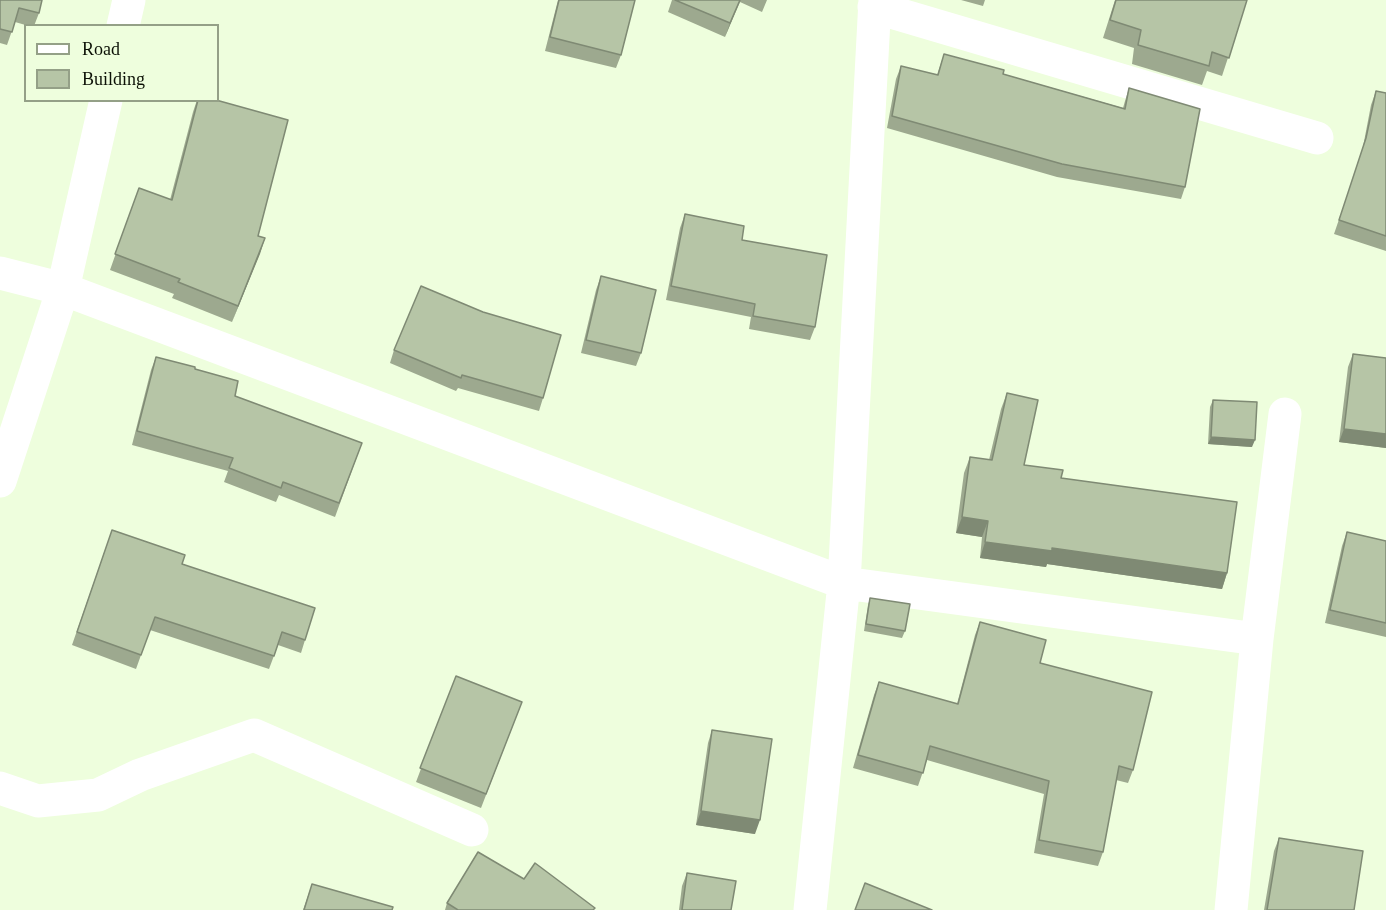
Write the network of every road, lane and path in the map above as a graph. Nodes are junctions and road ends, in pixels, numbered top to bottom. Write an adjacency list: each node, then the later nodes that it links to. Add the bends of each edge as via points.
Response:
1 (129, 0): 3 (street)
2 (875, 4): 5 (street); 10 (street)
3 (123, 24)
4 (106, 102): 7 (street)
5 (1317, 138)
6 (0, 273): 7 (street)
7 (63, 289): 9 (street); 10 (street)
8 (1285, 414): 11 (street)
9 (0, 481)
10 (844, 583): 11 (street); 14 (street)
11 (1257, 639): 15 (street)
12 (0, 788): 13 (street, via 38,801 98,795 140,775 254,735)
13 (472, 830)
14 (810, 910)
15 (1231, 910)

